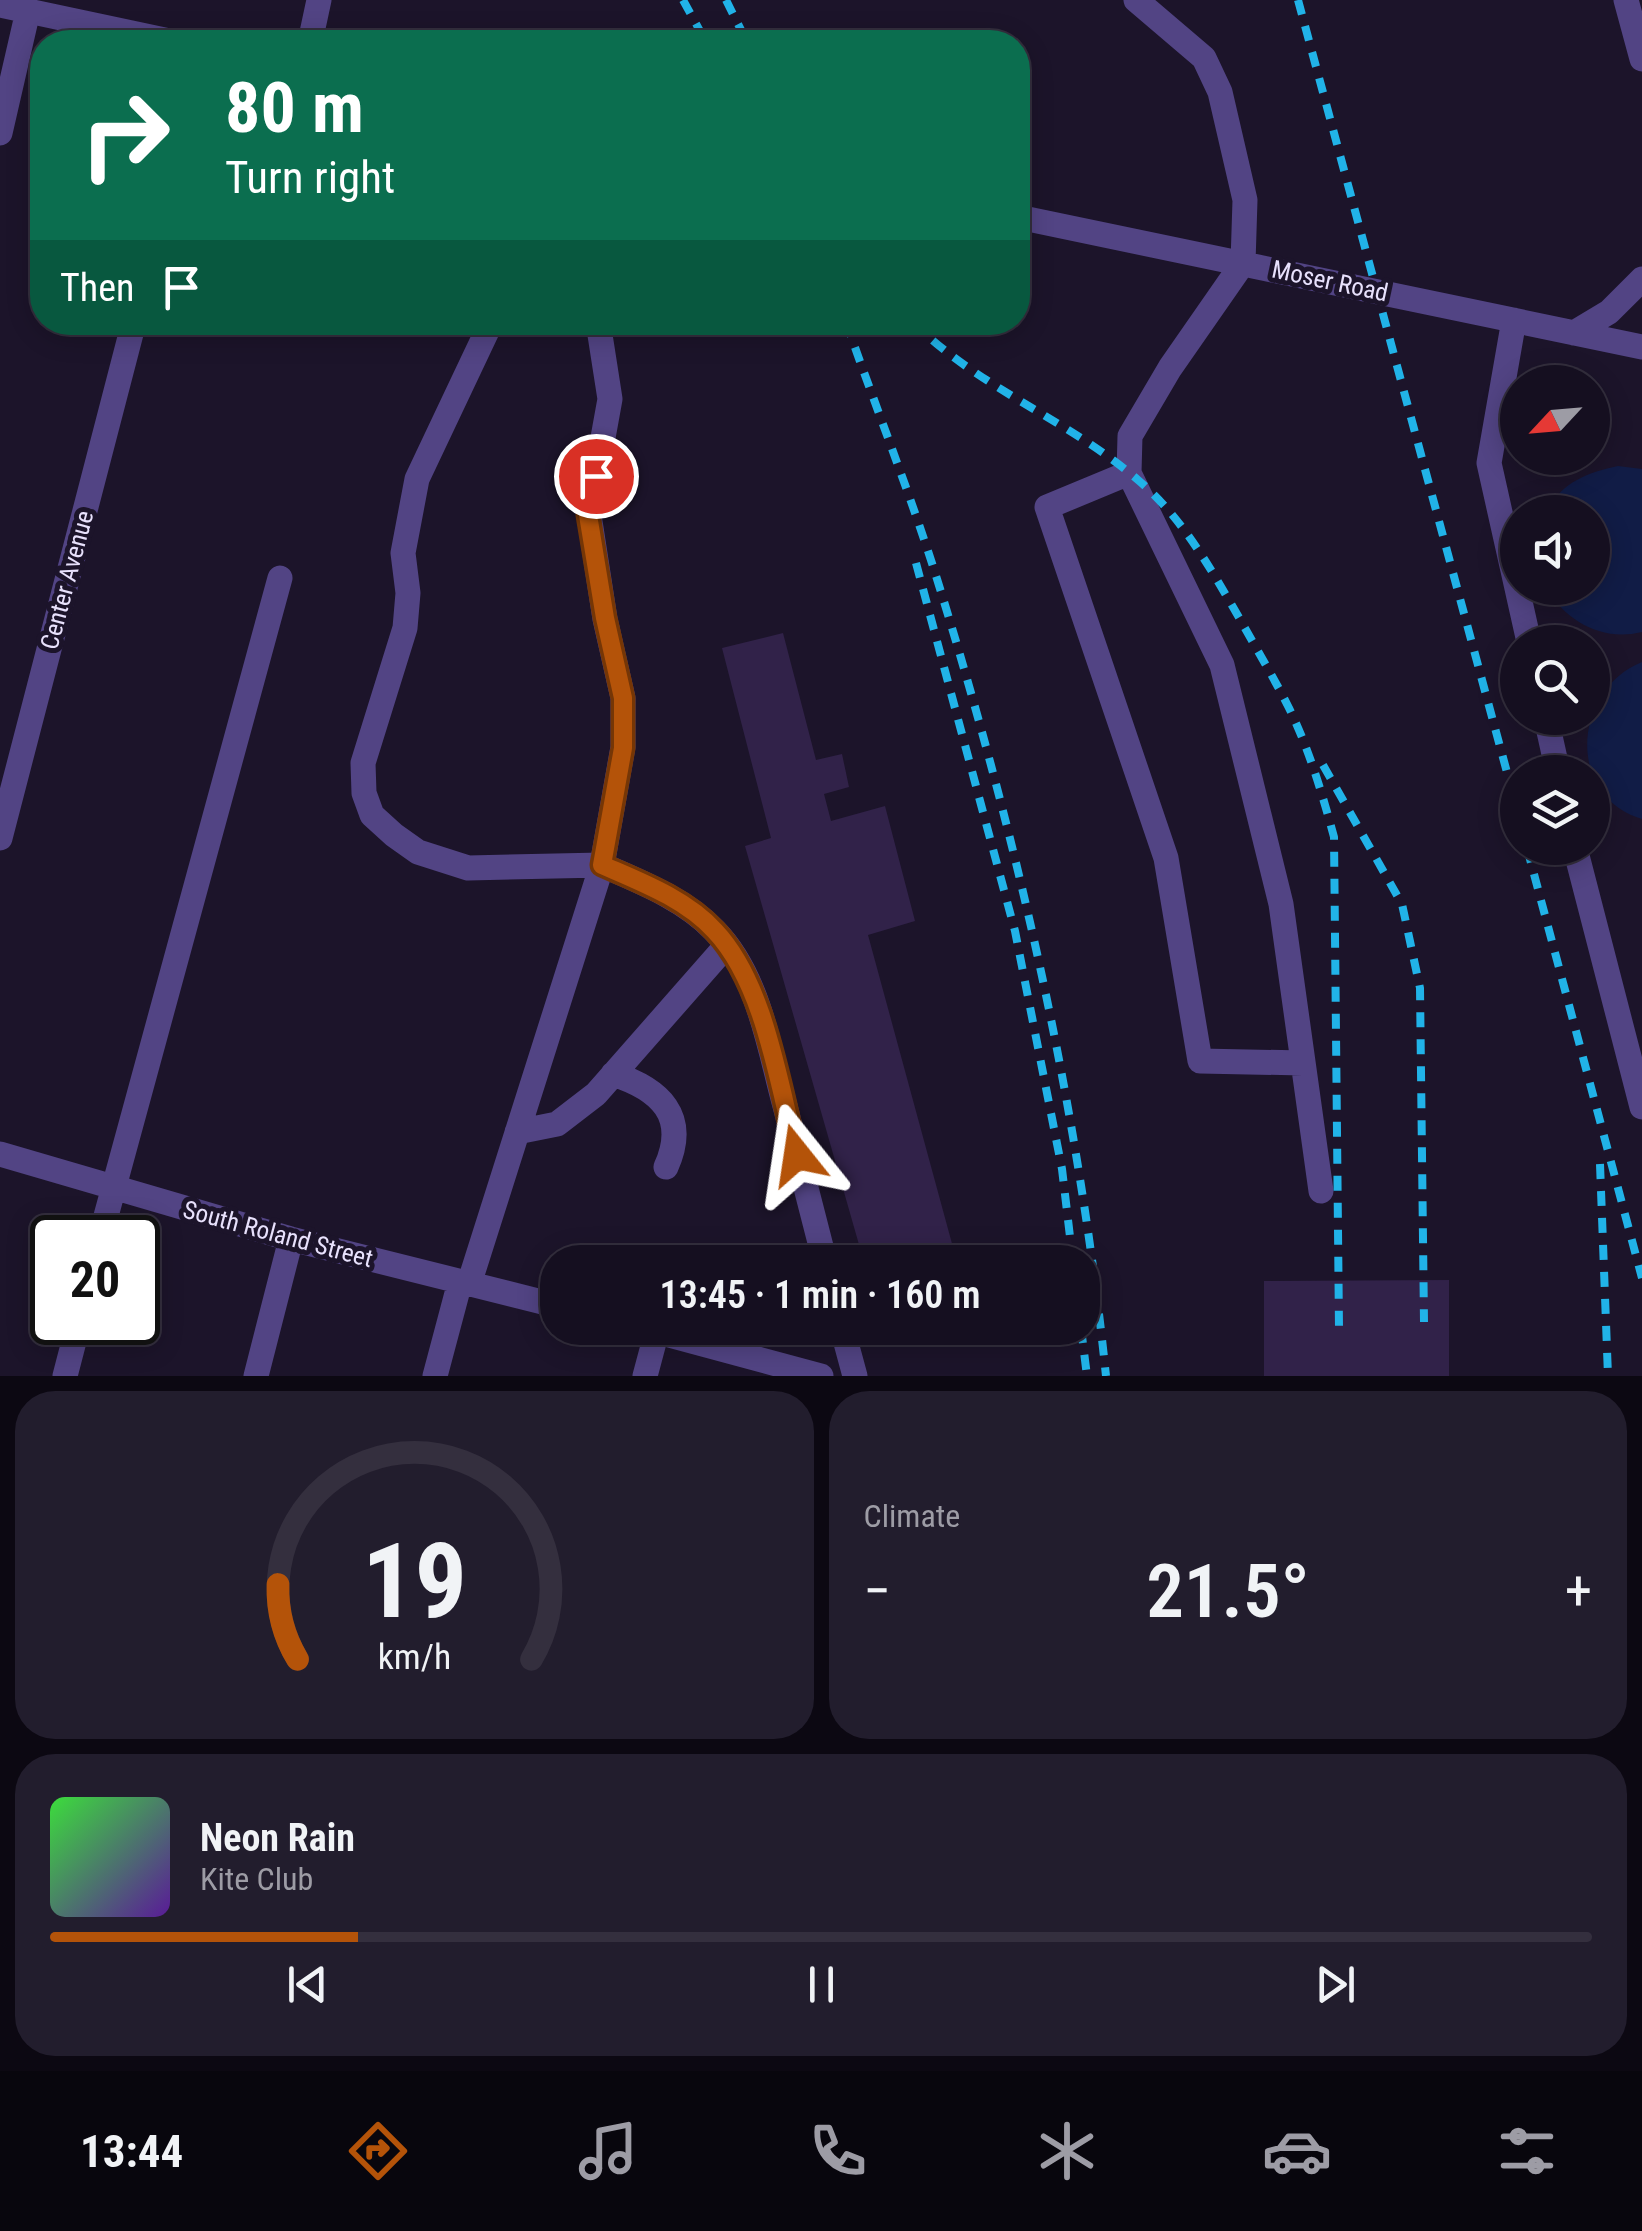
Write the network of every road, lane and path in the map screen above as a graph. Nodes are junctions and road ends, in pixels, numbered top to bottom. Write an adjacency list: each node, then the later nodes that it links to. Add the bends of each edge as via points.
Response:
1 (319, 0): 7 (street)
2 (1136, 0): 11 (street, via 1204,58 1220,92 1246,200)
3 (1626, 0): 8 (street)
4 (0, 4): 5 (street)
5 (28, 11): 6 (street); 9 (street)
6 (117, 30)
7 (313, 30)
8 (1642, 59)
9 (0, 133)
10 (1030, 220): 11 (street, Moser Road)
11 (1244, 263): 13 (street, Moser Road); 19 (street, via 1130,436)
12 (1642, 279): 14 (street, via 1609,312)
13 (1514, 320): 14 (street, Moser Road); 21 (street, via 1489,463)
14 (1574, 333): 18 (street, Moser Road)
15 (131, 335): 22 (street, Center Avenue)
16 (485, 335): 23 (street, via 417,479 402,553 405,628 363,764 364,793 372,815 394,835 418,852 468,868)
17 (600, 335): 23 (street, via 610,399 588,515 623,698 623,748)
18 (1642, 347)
19 (1129, 473): 26 (street, via 1222,665 1281,904); 26 (street, via 1047,507 1166,858 1200,1061)
20 (280, 578): 32 (street)
21 (1525, 625)
22 (0, 838)
23 (602, 865): 25 (street, via 690,908); 29 (street)
24 (1579, 865): 28 (street)
25 (726, 946): 27 (street); 36 (street, via 760,1012)
26 (1304, 1063): 33 (street)
27 (614, 1074): 29 (street, via 557,1124); 31 (street, via 655,1091 666,1106 675,1139)
28 (1642, 1108)
29 (517, 1132): 37 (street)
30 (0, 1154): 32 (street, South Roland Street)
31 (666, 1167)
32 (112, 1187): 34 (street); 35 (street, South Roland Street)
33 (1321, 1191)
34 (105, 1215)
35 (291, 1240): 37 (street, South Roland Street); 44 (street)
36 (821, 1245)
37 (464, 1283): 38 (street, South Roland Street); 45 (street)
38 (540, 1302)
39 (73, 1345): 43 (street)
40 (649, 1345): 46 (street)
41 (708, 1345): 47 (street)
42 (847, 1345): 48 (street)
43 (65, 1376)
44 (256, 1376)
45 (435, 1376)
46 (646, 1376)
47 (820, 1376)
48 (855, 1376)

